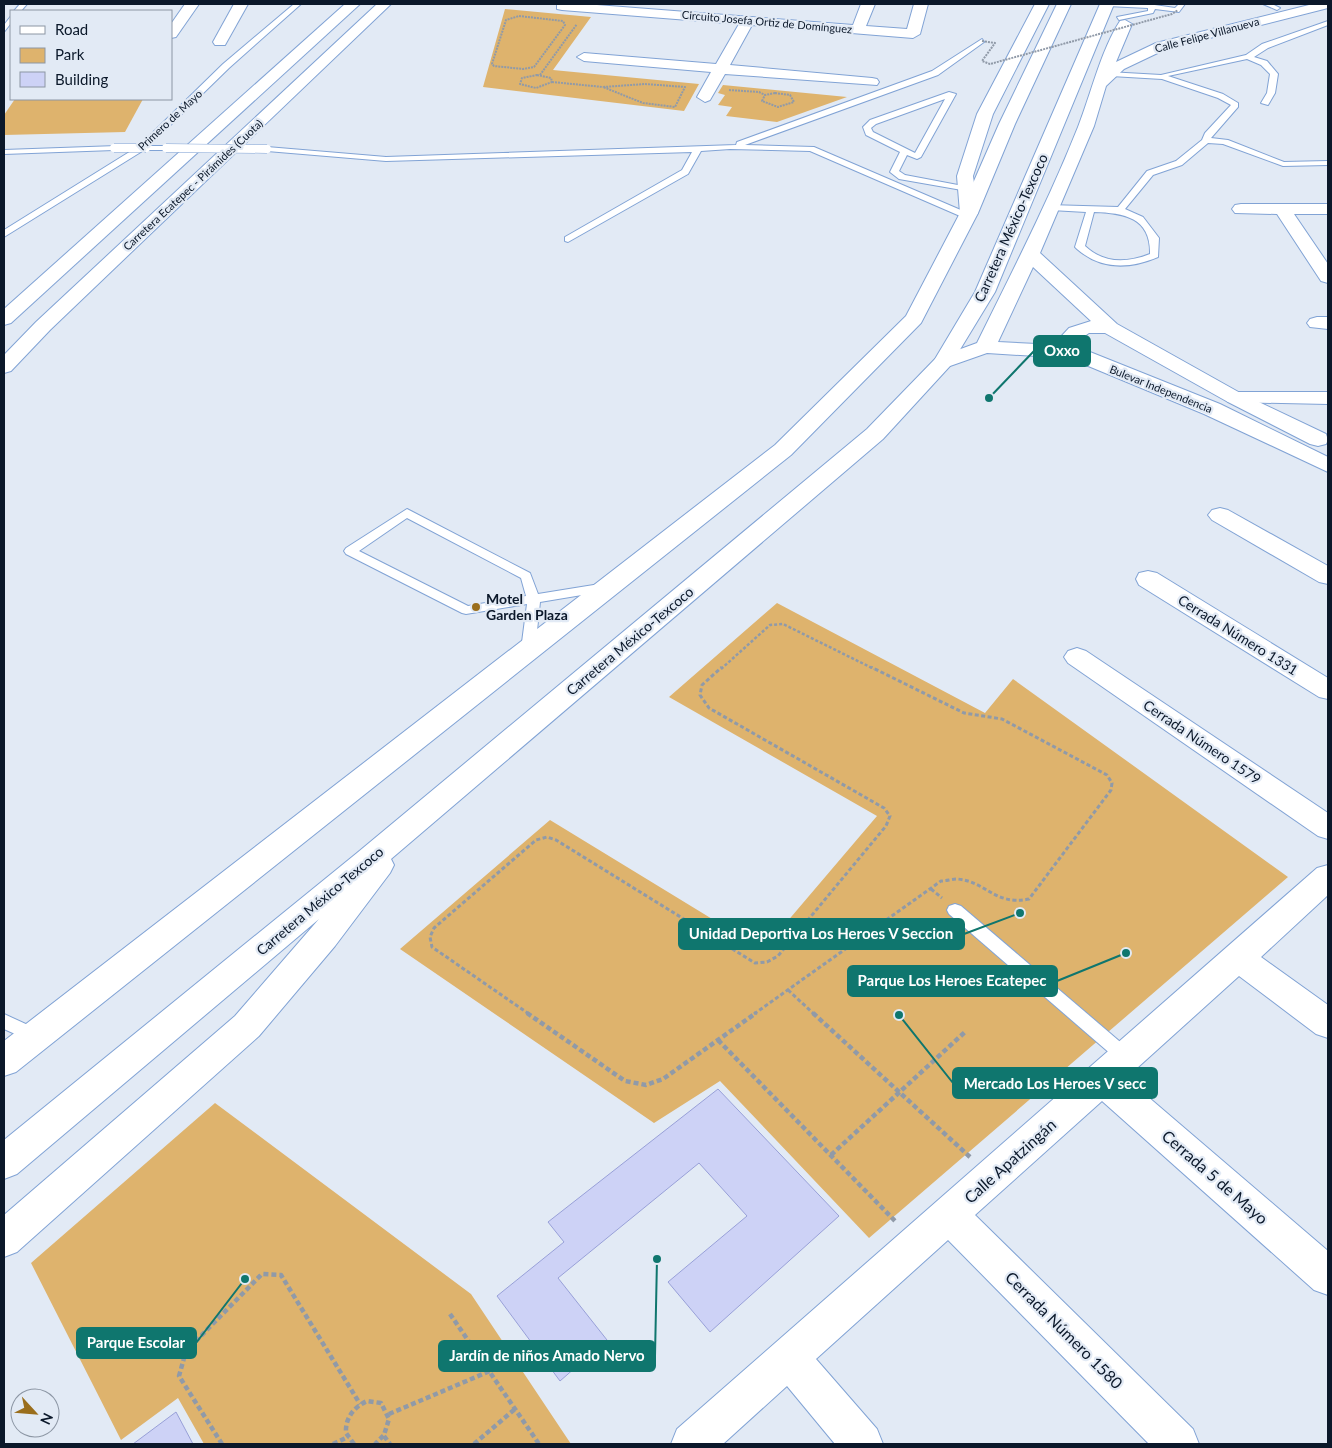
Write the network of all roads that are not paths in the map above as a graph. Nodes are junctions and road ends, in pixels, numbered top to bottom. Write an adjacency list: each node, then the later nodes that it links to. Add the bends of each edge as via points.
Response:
1 (192, 4): 25 (main road)
2 (241, 4): 30 (main road)
3 (298, 4): 54 (lane, Primero de Mayo, via 226,66 142,148)
4 (353, 4): 59 (main road, Carretera Ecatepec - Pirámides (Cuota))
5 (384, 4): 64 (main road, Carretera Ecatepec - Pirámides (Cuota), via 43,326)
6 (564, 4): 16 (main road, Circuito Josefa Ortiz de Domínguez, via 562,6)
7 (707, 4): 19 (main road)
8 (868, 4): 24 (main road)
9 (921, 4): 24 (main road, Circuito Josefa Ortiz de Domínguez, via 913,34)
10 (1045, 4): 47 (main road, via 1007,124)
11 (1138, 4): 14 (lane); 20 (lane)
12 (1293, 4): 15 (main road, Calle Felipe Villanueva)
13 (1328, 4): 31 (main road, Calle Felipe Villanueva)
14 (1152, 6): 17 (lane); 20 (lane, via 1151,12)
15 (1272, 6): 20 (main road, Calle Felipe Villanueva, via 1170,34)
16 (623, 7): 19 (main road, Circuito Josefa Ortiz de Domínguez)
17 (1180, 7)
18 (784, 10): 22 (main road)
19 (699, 16): 21 (main road, Circuito Josefa Ortiz de Domínguez)
20 (1125, 19): 31 (main road); 38 (main road); 63 (main road, Carretera México-Texcoco, via 985,292)
21 (748, 20): 22 (main road, Circuito Josefa Ortiz de Domínguez); 27 (main road)
22 (778, 23): 24 (main road, Circuito Josefa Ortiz de Domínguez)
23 (1328, 23): 33 (lane, via 1265,46)
24 (858, 29)
25 (172, 31)
26 (719, 36): 27 (main road)
27 (738, 38): 28 (main road); 34 (main road)
28 (758, 39)
29 (982, 41): 42 (lane, via 935,73)
30 (220, 42)
31 (1161, 46): 35 (main road, Calle Felipe Villanueva, via 1119,66)
32 (584, 56): 34 (main road)
33 (1248, 57): 36 (lane, via 1170,72); 40 (lane, via 1264,63 1274,74 1271,93)
34 (721, 68): 37 (main road); 39 (main road)
35 (1111, 74): 36 (lane); 38 (main road, Calle Felipe Villanueva)
36 (1163, 77): 41 (lane, via 1227,99 1235,105)
37 (872, 82)
38 (1098, 88): 48 (main road, via 1086,126)
39 (708, 92)
40 (1265, 103)
41 (1206, 141): 46 (lane, via 1225,142 1283,164); 53 (lane, via 1179,163 1150,173)
42 (730, 147): 43 (lane); 47 (lane, via 811,149)
43 (698, 149): 45 (lane, bridge, via 386,159 267,149 114,148); 55 (lane, via 685,172)
44 (905, 151): 44 (lane, via 918,157 952,94 867,127 869,133); 47 (lane, via 894,172 896,175)
45 (4, 152)
46 (1328, 163)
47 (970, 202): 72 (main road, via 914,319 783,450)
48 (1051, 207): 49 (lane); 56 (main road)
49 (1091, 209): 53 (lane); 53 (lane, via 1080,247 1087,255 1127,265 1155,255 1155,238 1140,219)
50 (1241, 209): 51 (main road)
51 (1282, 209): 52 (main road); 57 (main road)
52 (1328, 209)
53 (1120, 210)
54 (4, 234)
55 (568, 239)
56 (1030, 254): 60 (main road, Bulevar Independencia); 61 (main road)
57 (1323, 262): 58 (main road)
58 (1328, 277)
59 (4, 319)
60 (1110, 328): 62 (main road, via 1092,326 1074,331 1066,342); 65 (main road, Bulevar Independencia)
61 (985, 347): 62 (main road, Bulevar Independencia); 63 (main road)
62 (1072, 352): 68 (main road, Bulevar Independencia, via 1212,409)
63 (943, 362): 78 (main road, Carretera México-Texcoco, via 875,434)
64 (4, 367)
65 (1235, 398): 66 (main road); 67 (main road, Bulevar Independencia)
66 (1328, 398)
67 (1328, 444)
68 (1328, 465)
69 (1220, 515): 70 (main road)
70 (1328, 576)
71 (1148, 579): 76 (main road, Cerrada Número 1331)
72 (610, 586): 73 (lane); 74 (main road)
73 (534, 600): 73 (lane, via 466,610 350,551 407,513 526,576); 74 (lane)
74 (528, 650): 84 (main road)
75 (1077, 657): 77 (main road, Cerrada Número 1579)
76 (1328, 690)
77 (1328, 828)
78 (400, 834): 87 (main road, Carretera México-Texcoco); 89 (main road, via 324,937 247,1026)
79 (1328, 877): 81 (main road, Calle Apatzingán)
80 (956, 910): 86 (lane)
81 (1238, 958): 83 (main road); 86 (main road, Calle Apatzingán)
82 (4, 1021): 84 (lane)
83 (1328, 1024)
84 (35, 1036): 85 (main road)
85 (4, 1061)
86 (1114, 1068): 88 (main road, Calle Apatzingán); 90 (main road, Cerrada 5 de Mayo)
87 (4, 1162)
88 (949, 1215): 91 (main road, Calle Apatzingán); 94 (main road, Cerrada Número 1580)
89 (4, 1239)
90 (1328, 1276)
91 (789, 1358): 92 (main road, Calle Apatzingán); 93 (main road)
92 (692, 1444)
93 (862, 1444)
94 (1178, 1444)

